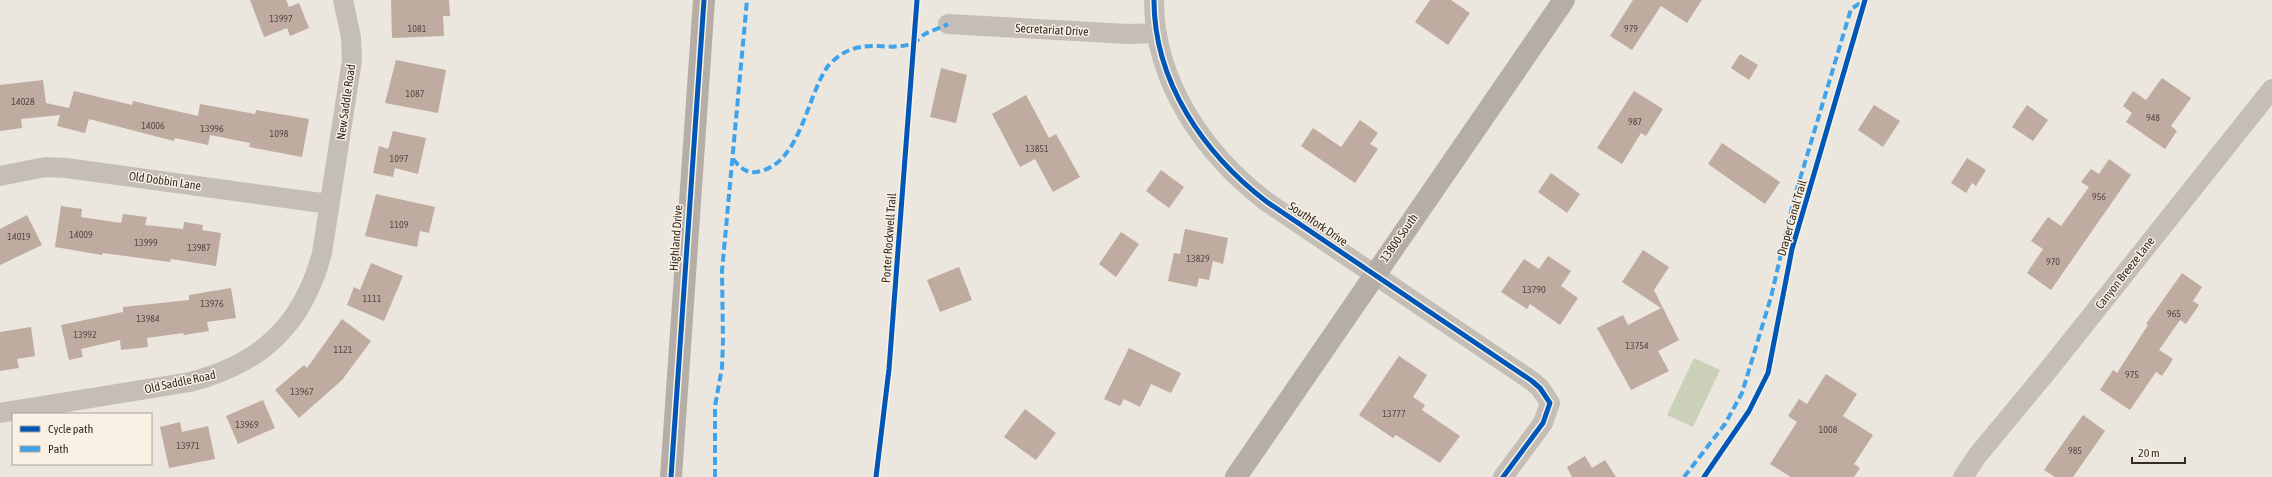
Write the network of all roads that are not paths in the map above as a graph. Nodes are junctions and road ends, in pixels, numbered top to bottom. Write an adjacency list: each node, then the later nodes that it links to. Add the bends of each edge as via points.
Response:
1 (343, 0): 9 (street, New Saddle Road, via 351,37 352,60)
2 (704, 0): 12 (main road, Highland Drive)
3 (1154, 0): 6 (street, Southfork Drive)
4 (1564, 0): 10 (main road, 13800 South)
5 (948, 24): 6 (street, Secretariat Drive, via 1128,34)
6 (1157, 33): 10 (street, Southfork Drive, via 1164,60 1181,102 1191,122 1218,158 1233,174 1262,197)
7 (2272, 89): 15 (street, Canyon Breeze Lane, via 1977,456)
8 (0, 176): 9 (street, Old Dobbin Lane, via 45,167 66,168)
9 (330, 204): 11 (street, Old Saddle Road, via 322,253 307,296 296,316 281,334 251,358 215,376 190,382)
10 (1374, 274): 13 (main road, 13800 South); 14 (street, Southfork Drive, via 1532,382 1540,388 1550,403 1543,423)
11 (0, 414)
12 (671, 477)
13 (1236, 477)
14 (1503, 477)
15 (1963, 477)

